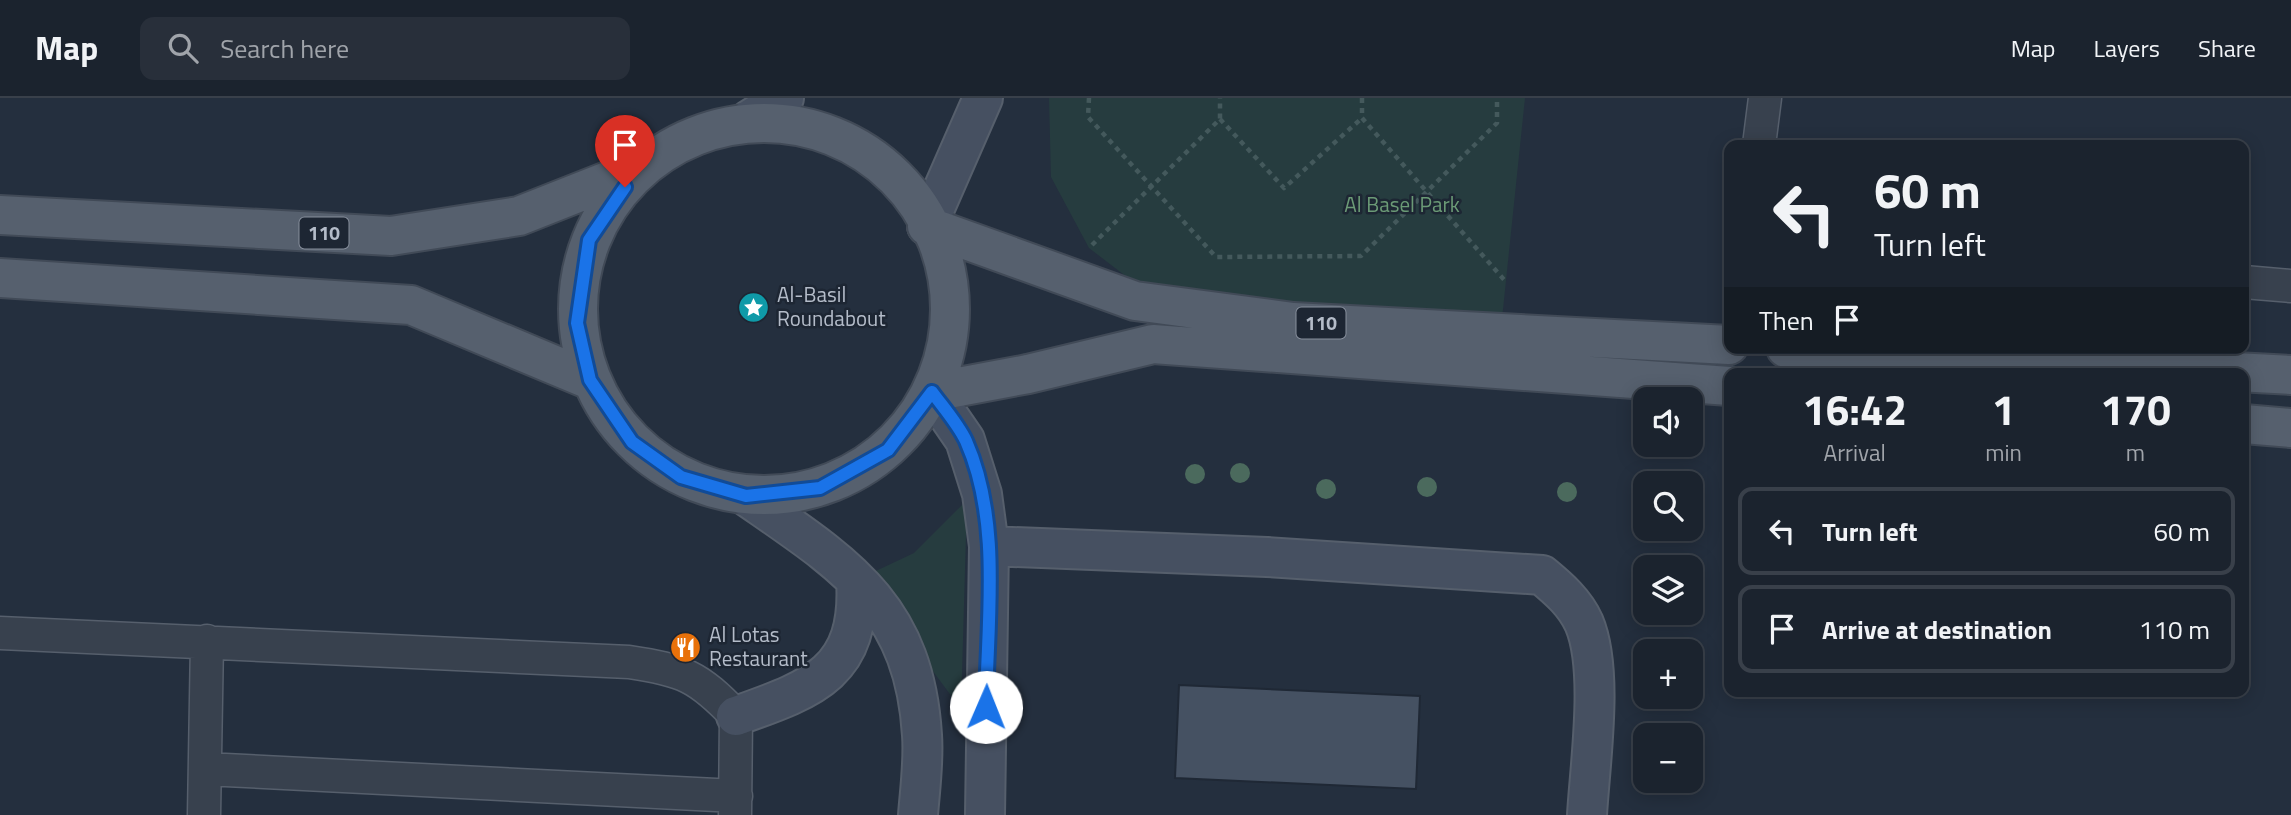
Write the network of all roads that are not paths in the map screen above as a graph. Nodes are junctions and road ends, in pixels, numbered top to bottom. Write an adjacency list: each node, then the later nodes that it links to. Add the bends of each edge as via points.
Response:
1 (784, 98): 4 (street)
2 (983, 98): 8 (street)
3 (1765, 98): 5 (street)
4 (749, 120): 6 (main road, 110, via 686,136); 8 (main road, 110, via 836,134 912,192)
5 (1760, 140)
6 (638, 169): 7 (main road, 110, via 519,216 391,236); 17 (main road, 110, via 589,240 577,323)
7 (0, 215)
8 (927, 226): 12 (main road, 110, via 1135,301 1293,322); 19 (main road, 110, via 949,276 951,329)
9 (0, 278): 17 (main road, via 411,305)
10 (2249, 282): 11 (street)
11 (2291, 286)
12 (1724, 345)
13 (1898, 354): 14 (main road)
14 (2160, 368)
15 (2249, 373): 16 (main road)
16 (2291, 375)
17 (590, 380): 22 (main road, 110, via 632,442 681,477)
18 (1724, 386): 19 (main road, 110, via 1153,344)
19 (932, 392): 22 (main road, 110, via 888,450 820,488); 23 (street, via 965,440 982,494)
20 (2249, 425): 21 (main road)
21 (2291, 428)
22 (746, 496): 24 (street)
23 (989, 545): 32 (street); 33 (street, via 1267,556 1542,575 1575,607 1589,639 1594,679)
24 (856, 580): 27 (street, via 858,607 852,634 839,659 799,694); 31 (street, via 886,613 906,649 915,680 923,738)
25 (0, 634): 26 (street)
26 (207, 642): 27 (street, via 629,662 675,669 709,687); 28 (street)
27 (736, 716): 29 (street)
28 (205, 769): 29 (street); 30 (street)
29 (736, 805)
30 (204, 815)
31 (918, 815)
32 (985, 815)
33 (1587, 815)

